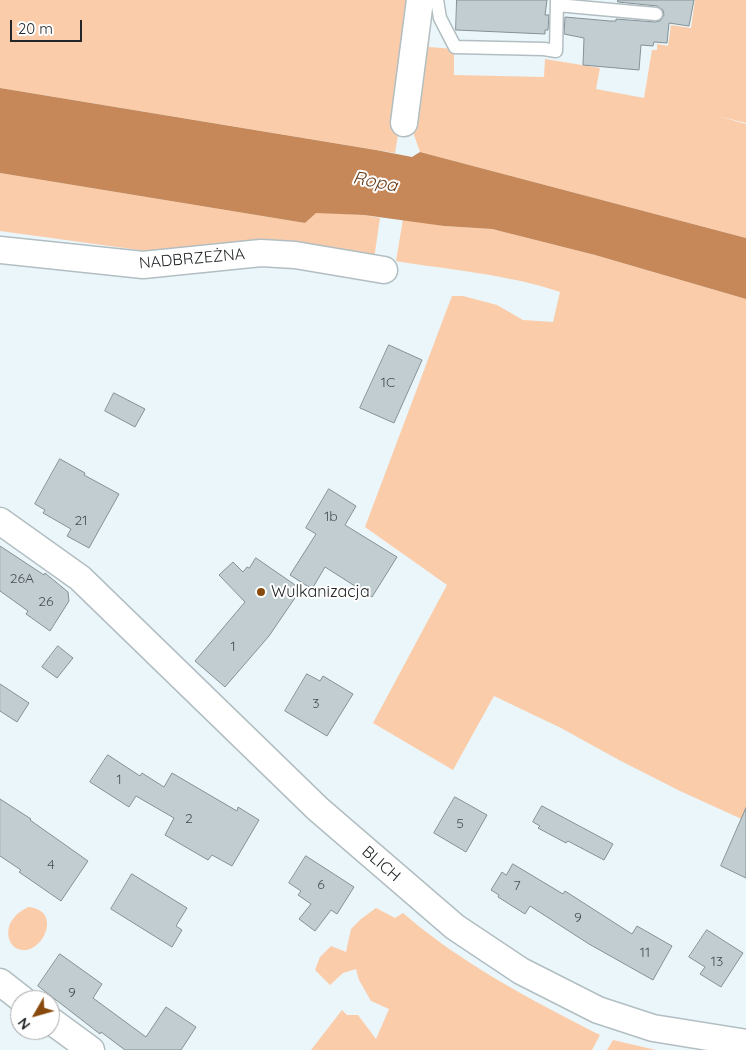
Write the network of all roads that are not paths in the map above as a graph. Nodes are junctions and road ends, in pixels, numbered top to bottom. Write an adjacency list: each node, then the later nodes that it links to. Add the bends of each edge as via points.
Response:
1 (420, 0): 5 (street)
2 (437, 0): 3 (lane, via 440,18 455,47 556,51)
3 (557, 2): 4 (lane)
4 (656, 14)
5 (404, 123)
6 (0, 250): 7 (street, NADBRZEŻNA, via 143,265 278,254)
7 (384, 270)
8 (0, 521): 10 (street, BLICH, via 80,578 318,809 454,927 521,971 598,1010 653,1028)
9 (60, 1027): 11 (street)
10 (746, 1043)
11 (91, 1050)

